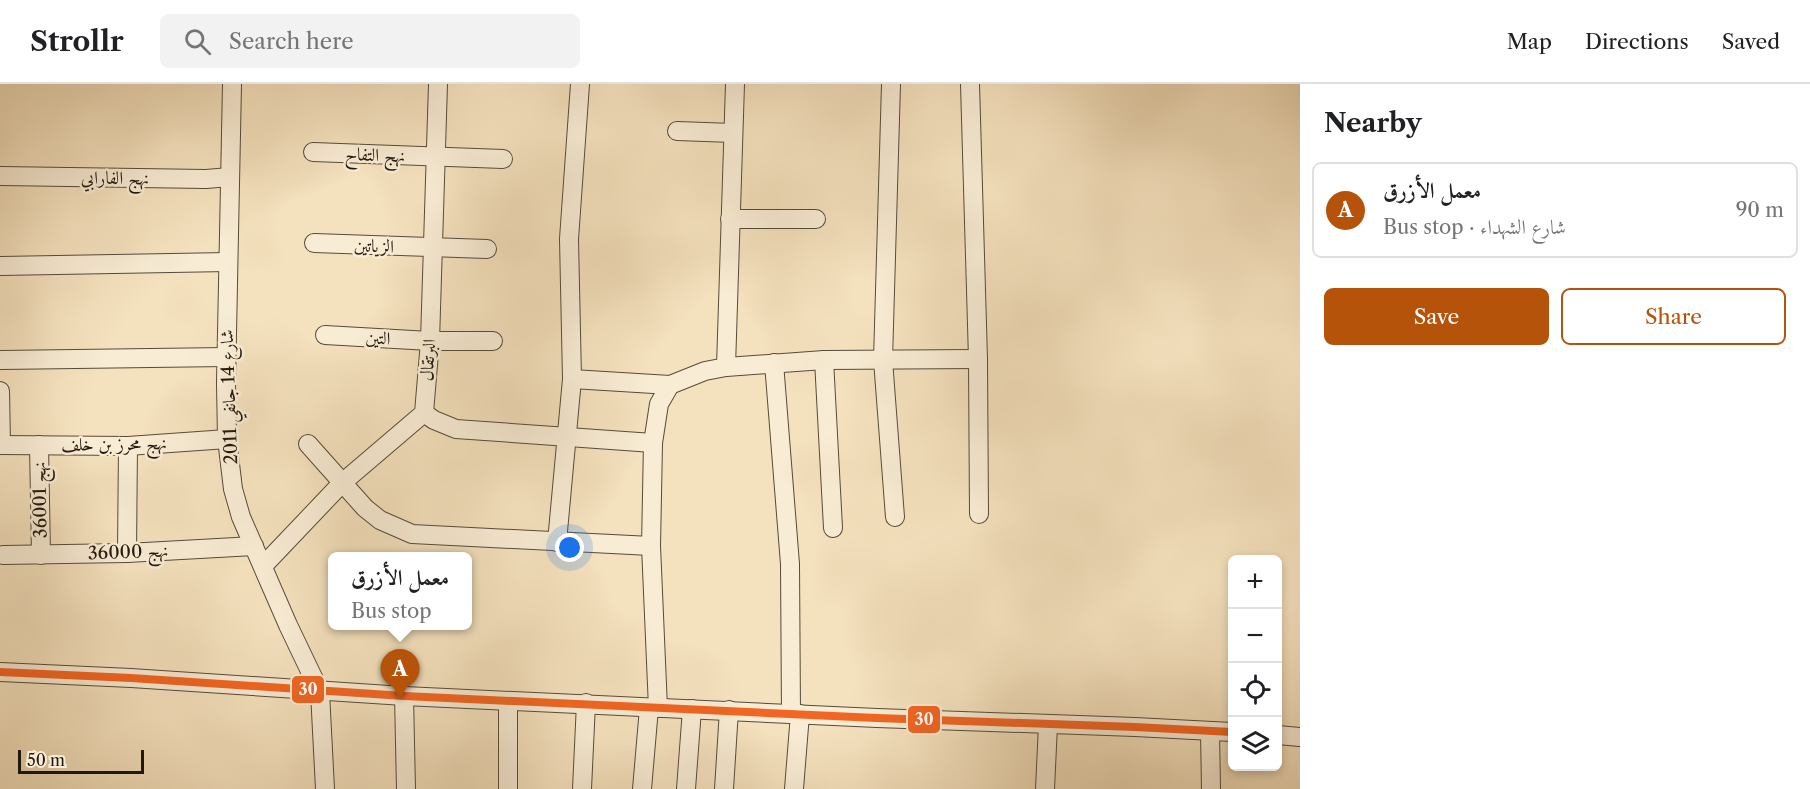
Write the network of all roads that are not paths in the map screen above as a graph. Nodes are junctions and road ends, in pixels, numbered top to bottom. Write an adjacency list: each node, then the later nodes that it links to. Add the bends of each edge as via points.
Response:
1 (232, 84): 13 (street, شارع 14 جانفي 2011)
2 (438, 84): 10 (street, البرتقال)
3 (580, 84): 31 (street, via 570,238)
4 (735, 84): 8 (street)
5 (891, 84): 28 (street)
6 (970, 84): 25 (street)
7 (677, 131): 8 (street)
8 (733, 133): 14 (street)
9 (313, 152): 10 (street, نهج التفاح)
10 (437, 157): 11 (street, نهج التفاح); 17 (street, البرتقال)
11 (502, 159)
12 (0, 177): 13 (street, نهج الفارابي)
13 (230, 177): 19 (street, شارع 14 جانفي 2011)
14 (730, 219): 15 (street); 30 (street)
15 (816, 219)
16 (314, 243): 17 (street, الزياتين)
17 (433, 249): 18 (street, الزياتين); 22 (street, البرتقال)
18 (487, 249)
19 (228, 262): 20 (street); 24 (street, شارع 14 جانفي 2011)
20 (0, 266)
21 (325, 335): 22 (street, التين)
22 (430, 341): 23 (street, التين); 34 (street, البرتقال)
23 (493, 341)
24 (226, 357): 26 (street); 36 (street, شارع 14 جانفي 2011)
25 (978, 359): 28 (street); 43 (street)
26 (0, 360)
27 (824, 360): 28 (street); 29 (street); 45 (street)
28 (883, 360): 44 (street)
29 (774, 363): 30 (street); 61 (street, via 790,564)
30 (726, 367): 32 (street)
31 (572, 379): 32 (street); 35 (street)
32 (670, 385): 37 (street, via 659,404)
33 (0, 391): 39 (street)
34 (424, 413): 35 (street, via 456,429); 42 (street)
35 (566, 435): 37 (street); 46 (street)
36 (227, 439): 41 (street, نهج محرز بن خلف); 47 (street, شارع 14 جانفي 2011, via 233,489)
37 (652, 443): 48 (street)
38 (308, 444): 42 (street)
39 (0, 445): 40 (street, نهج محرز بن خلف)
40 (39, 445): 41 (street, نهج محرز بن خلف); 51 (street, نهج 36001)
41 (128, 446): 49 (street)
42 (342, 483): 46 (street, via 380,520 412,534); 52 (street)
43 (979, 514)
44 (895, 517)
45 (833, 528)
46 (557, 542): 48 (street)
47 (254, 546): 49 (street, نهج 36000); 52 (street, شارع 14 جانفي 2011)
48 (651, 546): 58 (street)
49 (127, 553): 51 (street, نهج 36000)
50 (3, 555): 51 (street, نهج 36000)
51 (41, 555)
52 (263, 566): 54 (street, شارع 14 جانفي 2011)
53 (0, 672): 54 (street)
54 (320, 692): 55 (street); 67 (street)
55 (404, 696): 56 (street); 68 (street)
56 (508, 701): 57 (street); 69 (street)
57 (586, 704): 58 (street); 70 (street)
58 (654, 708): 59 (street); 71 (street)
59 (692, 709): 60 (street); 72 (street)
60 (729, 711): 61 (street); 73 (street)
61 (795, 714): 62 (street); 74 (street)
62 (1048, 725): 63 (street); 75 (street)
63 (1210, 730): 64 (street); 76 (street)
64 (1228, 732)
65 (1282, 735): 66 (street)
66 (1300, 737)
67 (325, 789)
68 (406, 789)
69 (508, 789)
70 (582, 789)
71 (642, 789)
72 (686, 789)
73 (724, 789)
74 (794, 789)
75 (1045, 789)
76 (1211, 789)

